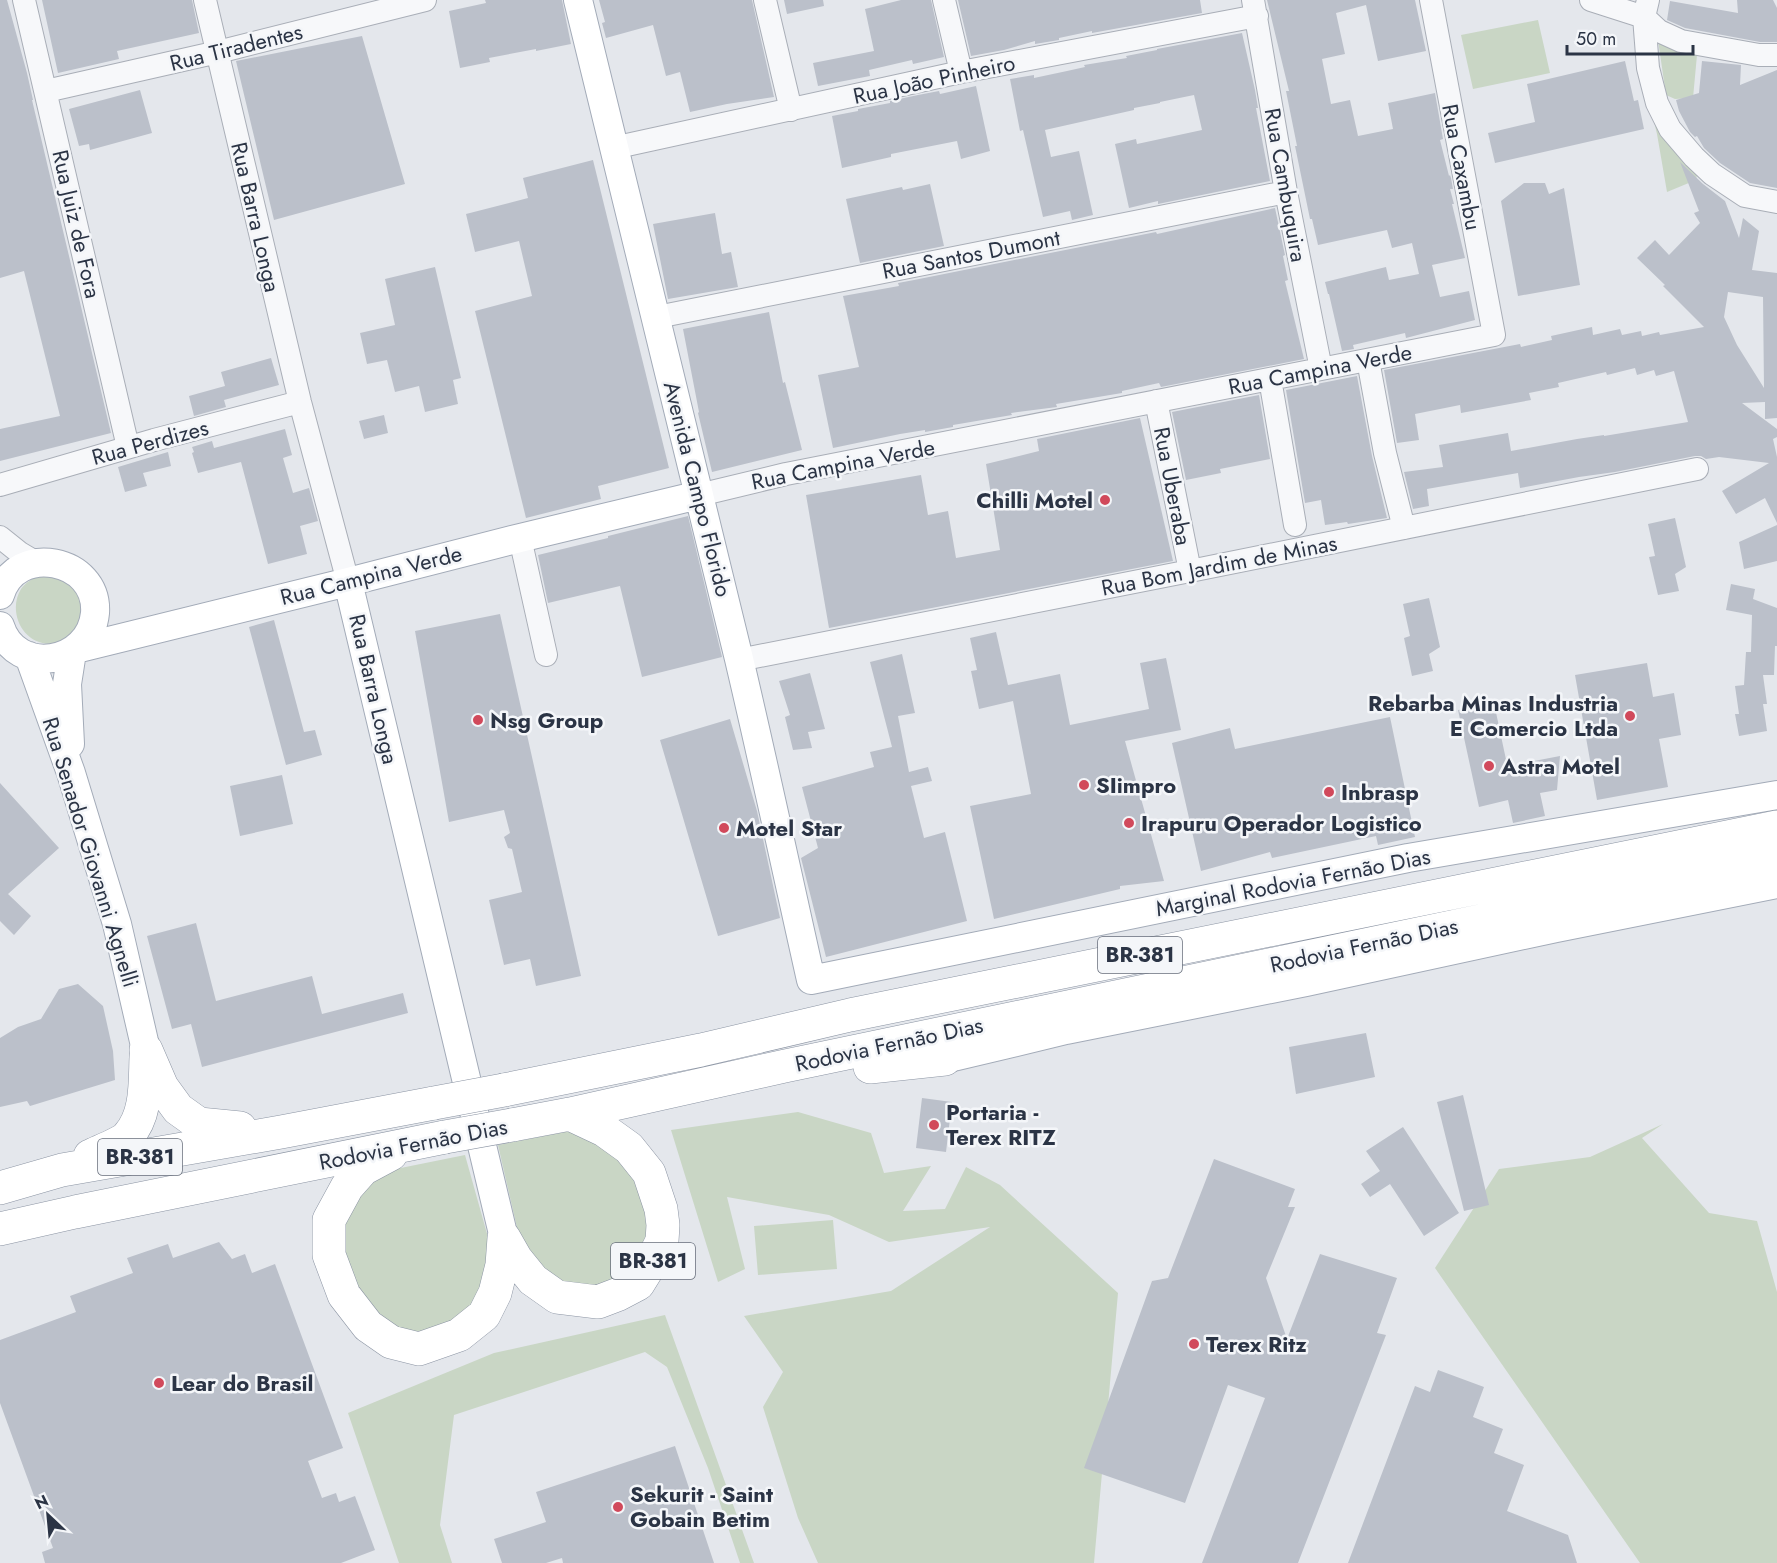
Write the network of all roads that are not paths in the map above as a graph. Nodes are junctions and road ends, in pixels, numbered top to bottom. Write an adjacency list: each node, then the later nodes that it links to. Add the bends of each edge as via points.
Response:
1 (24, 0): 15 (street, Rua Juiz de Fora)
2 (206, 0): 12 (street, Rua Barra Longa)
3 (425, 0): 9 (street, Rua Tiradentes)
4 (578, 0): 17 (main road, Avenida Campo Florido)
5 (765, 0): 16 (street)
6 (944, 0): 14 (street)
7 (1431, 0): 21 (street, Rua Caxambu)
8 (1591, 0): 11 (street)
9 (390, 4): 12 (street, Rua Tiradentes)
10 (1255, 8): 14 (street, Rua João Pinheiro); 18 (street, Rua Cambuquira)
11 (1646, 9): 13 (street, via 1659,31 1681,41 1760,56); 19 (street, via 1648,68 1657,103 1670,129 1712,174 1745,196)
12 (218, 52): 15 (street, Rua Tiradentes); 26 (street, Rua Barra Longa)
13 (1777, 55)
14 (962, 72): 16 (street, Rua João Pinheiro)
15 (46, 91): 27 (street, Rua Juiz de Fora)
16 (791, 110): 17 (street, Rua João Pinheiro)
17 (613, 148): 20 (main road, Avenida Campo Florido)
18 (1286, 192): 20 (street, Rua Santos Dumont); 23 (street, Rua Cambuquira)
19 (1777, 202)
20 (657, 317): 30 (main road, Avenida Campo Florido)
21 (1494, 335): 22 (street, Rua Campina Verde)
22 (1368, 360): 23 (street, Rua Campina Verde); 32 (street)
23 (1321, 369): 24 (street, Rua Campina Verde)
24 (1269, 379): 25 (street, Rua Campina Verde); 31 (street)
25 (1156, 401): 30 (street, Rua Campina Verde, via 786,474); 36 (street, Rua Uberaba)
26 (300, 402): 27 (street, Rua Perdizes); 37 (street, Rua Barra Longa)
27 (128, 447): 29 (street, Rua Perdizes)
28 (1697, 468): 32 (street, Rua Bom Jardim de Minas)
29 (0, 484)
30 (699, 495): 34 (main road, Rua Campina Verde); 45 (main road, Avenida Campo Florido)
31 (1295, 525)
32 (1404, 528): 36 (street, Rua Bom Jardim de Minas)
33 (0, 537): 35 (street)
34 (520, 538): 37 (main road, Rua Campina Verde); 43 (street)
35 (37, 562): 38 (main road); 40 (main road, via 51,562 78,573 93,597)
36 (1190, 571): 45 (street, Rua Bom Jardim de Minas)
37 (348, 582): 39 (main road, Rua Campina Verde); 62 (main road, Rua Barra Longa)
38 (1, 585)
39 (199, 618): 40 (main road, Rua Campina Verde, via 153,622); 42 (main road, Rua Campina Verde)
40 (93, 620): 42 (main road, via 86,638)
41 (0, 626): 44 (main road, via 9,643)
42 (74, 650): 44 (main road, Rua Campina Verde, via 51,659); 46 (main road, via 67,684)
43 (546, 655)
44 (29, 656): 46 (main road, Rua Senador Giovanni Agnelli)
45 (739, 660): 51 (main road, Avenida Campo Florido)
46 (71, 773): 52 (main road, Rua Senador Giovanni Agnelli, via 117,924)
47 (1777, 795): 51 (main road, Marginal Rodovia Fernão Dias / BR-381, via 1408,858)
48 (1777, 827): 56 (highway, Rodovia Fernão Dias / BR-381, bridge, via 873,1010 701,1050)
49 (1777, 859): 54 (highway, Rodovia Fernão Dias / BR-381)
50 (1777, 884): 53 (main road, Rodovia Fernão Dias / BR-381, via 1066,1030)
51 (811, 980)
52 (146, 1050): 56 (highway, via 162,1087 178,1109 199,1124); 58 (highway, via 146,1089 140,1117 128,1137)
53 (945, 1059): 54 (highway, BR-381, via 830,1071)
54 (785, 1066): 55 (highway, Rodovia Fernão Dias / BR-381)
55 (570, 1114): 57 (highway, Rodovia Fernão Dias / BR-381, bridge); 62 (highway, BR-381, via 604,1130 629,1148 649,1173 662,1209 662,1241 655,1256 638,1284 598,1302 557,1297 533,1280)
56 (281, 1132): 58 (highway, Rodovia Fernão Dias / BR-381)
57 (411, 1143): 60 (highway, Rodovia Fernão Dias / BR-381); 62 (highway, via 363,1169 347,1187 329,1220 329,1255 344,1295 368,1326 391,1342 419,1349 459,1335 484,1315 495,1293)
58 (62, 1170): 59 (highway, Rodovia Fernão Dias / BR-381)
59 (0, 1188)
60 (75, 1212): 61 (highway, Rodovia Fernão Dias / BR-381); 63 (highway, BR-381)
61 (0, 1229)
62 (504, 1238)
63 (0, 1244)

